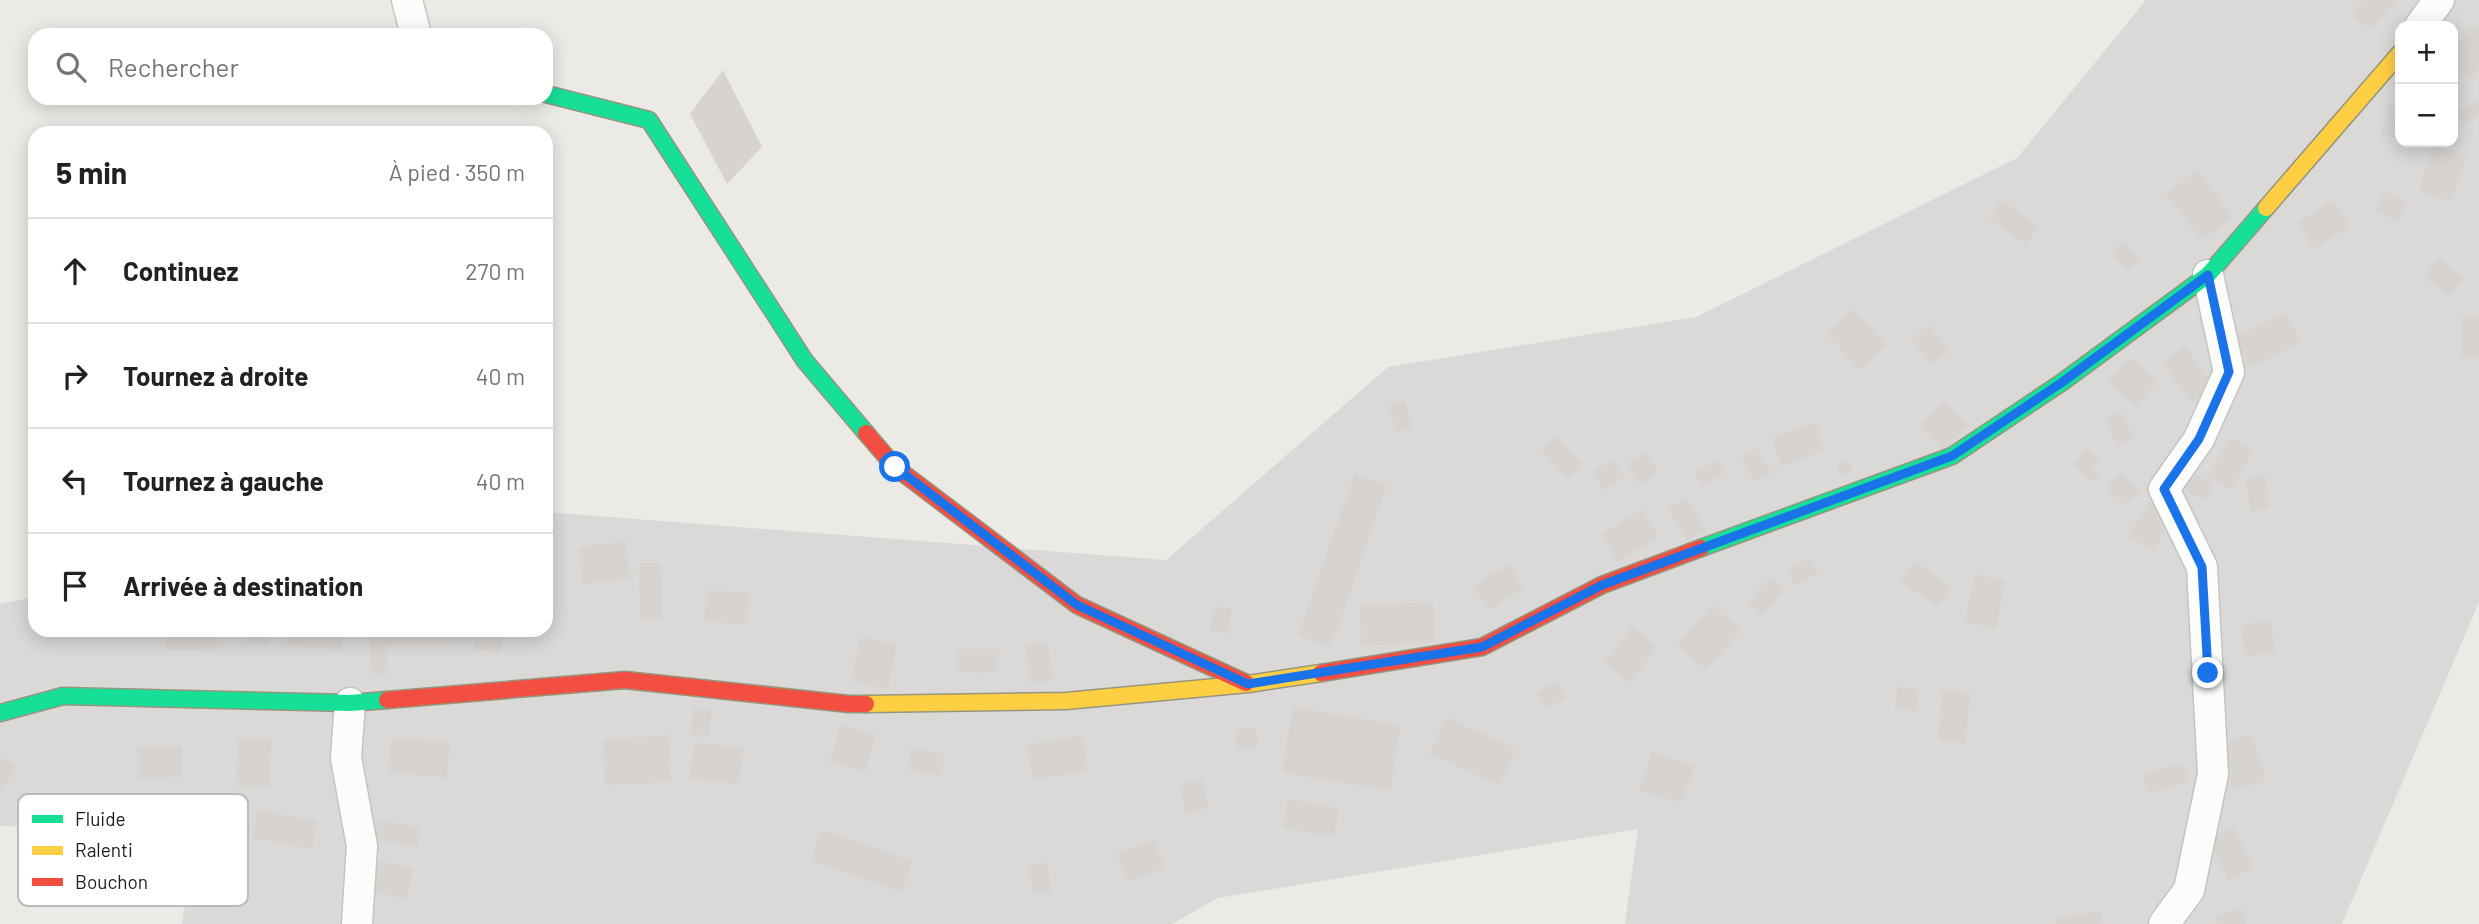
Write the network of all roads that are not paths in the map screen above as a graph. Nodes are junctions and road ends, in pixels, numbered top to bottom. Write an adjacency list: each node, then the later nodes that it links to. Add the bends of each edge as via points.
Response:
1 (407, 0): 4 (street)
2 (2439, 0): 3 (street)
3 (2424, 21)
4 (414, 28)
5 (2395, 59): 7 (street)
6 (553, 96): 8 (street, via 649,120 806,361 895,467 1077,605)
7 (2208, 275): 8 (street, via 1952,456 1602,585 1482,647); 12 (street, via 2229,372 2199,439 2164,489 2202,567 2213,774 2189,890)
8 (1248, 684): 9 (street, via 1066,701 849,704 625,680)
9 (350, 703): 10 (street, via 63,696); 11 (street, via 346,758 362,846)
10 (0, 713)
11 (357, 924)
12 (2164, 924)

